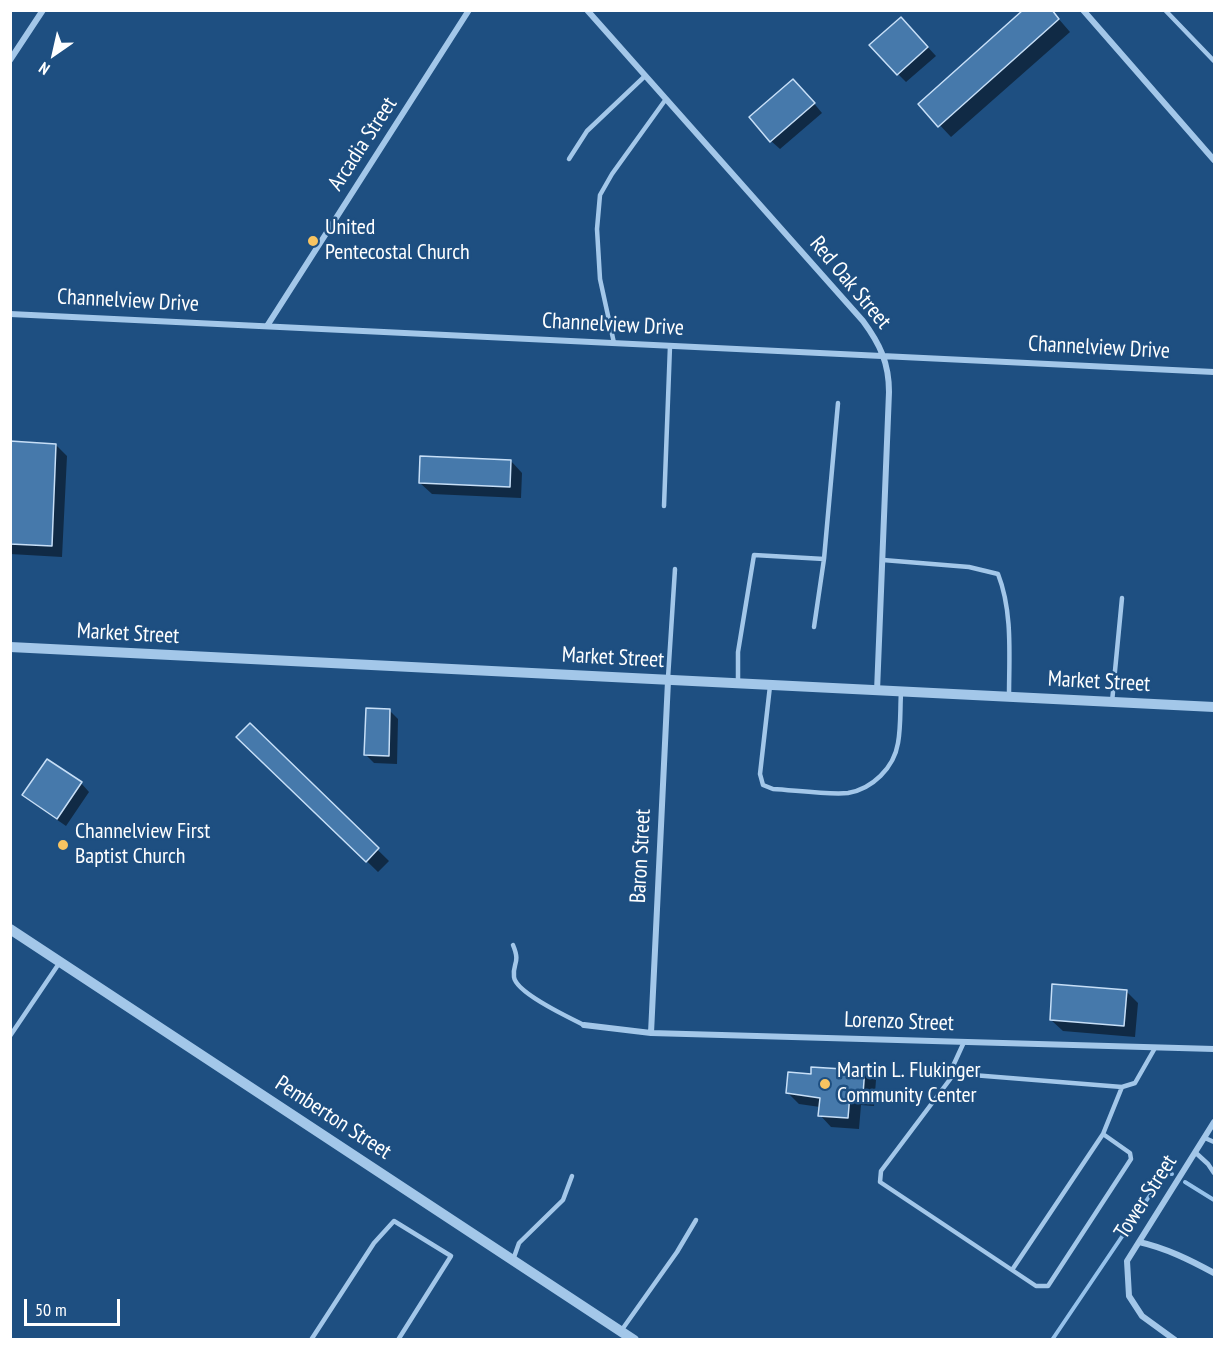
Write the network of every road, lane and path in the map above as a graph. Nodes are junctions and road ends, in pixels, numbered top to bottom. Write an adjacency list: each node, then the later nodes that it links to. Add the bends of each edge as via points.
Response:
1 (43, 10): 6 (street)
2 (469, 10): 13 (street, Arcadia Street)
3 (587, 10): 8 (street, Red Oak Street)
4 (1083, 10): 11 (street)
5 (1165, 10): 7 (lane)
6 (10, 60)
7 (1215, 62)
8 (645, 76): 9 (street, Red Oak Street); 10 (lane, via 587,130)
9 (666, 99): 14 (lane, via 600,195 600,279); 16 (street, Red Oak Street, via 863,321)
10 (569, 159)
11 (1215, 160)
12 (10, 314): 13 (street, Channelview Drive)
13 (267, 326): 14 (street, Channelview Drive)
14 (614, 343): 15 (street, Channelview Drive)
15 (670, 346): 16 (street, Channelview Drive); 19 (lane)
16 (885, 356): 17 (street, Channelview Drive); 21 (street, Red Oak Street, via 890,392)
17 (1215, 372)
18 (838, 403): 20 (lane)
19 (664, 506)
20 (825, 560): 24 (lane); 27 (lane, via 754,555 738,652)
21 (883, 560): 29 (street, Red Oak Street); 31 (lane, via 969,567 998,574 1009,633)
22 (675, 569): 26 (lane)
23 (1122, 598): 32 (lane)
24 (814, 627)
25 (10, 647): 26 (street, Market Street)
26 (668, 681): 27 (street, Market Street); 38 (street, Baron Street)
27 (738, 684): 28 (street, Market Street)
28 (770, 686): 29 (street, Market Street); 30 (lane, via 760,774 763,785 773,789 846,793 864,789 883,774 892,760 898,745)
29 (877, 691): 30 (street, Market Street)
30 (901, 692): 31 (street, Market Street)
31 (1009, 697): 32 (street, Market Street)
32 (1112, 702): 33 (street, Market Street)
33 (1215, 707)
34 (10, 929): 36 (street, Pemberton Street)
35 (513, 945): 37 (lane, via 518,957 514,977 519,986)
36 (60, 962): 39 (lane); 54 (street, Pemberton Street)
37 (584, 1025): 38 (street, Lorenzo Street)
38 (651, 1033): 40 (street, Lorenzo Street)
39 (10, 1036)
40 (964, 1042): 41 (street, Lorenzo Street); 43 (lane, via 953,1066)
41 (1155, 1048): 42 (street, Lorenzo Street); 44 (lane, via 1135,1083)
42 (1215, 1049)
43 (957, 1070): 44 (lane, via 960,1074); 55 (lane, via 881,1171 880,1182)
44 (1122, 1086): 46 (lane)
45 (1215, 1122): 47 (street, Tower Street)
46 (1103, 1134): 55 (lane); 55 (lane, via 1130,1153 1131,1159 1048,1286 1035,1286)
47 (1205, 1138): 48 (lane); 49 (street, Tower Street)
48 (1215, 1142)
49 (1196, 1153): 50 (lane); 53 (street, Tower Street)
50 (1215, 1173)
51 (572, 1176): 54 (lane, via 563,1200 519,1243)
52 (696, 1220): 57 (lane)
53 (1139, 1242): 56 (street, via 1158,1246); 61 (street, Tower Street, via 1127,1261 1129,1296 1142,1316)
54 (513, 1260): 57 (street, Pemberton Street)
55 (1012, 1270)
56 (1215, 1273)
57 (621, 1331): 60 (street, Pemberton Street)
58 (311, 1340): 59 (lane, via 374,1243 394,1221 451,1256)
59 (398, 1340)
60 (634, 1340)
61 (1175, 1340)

